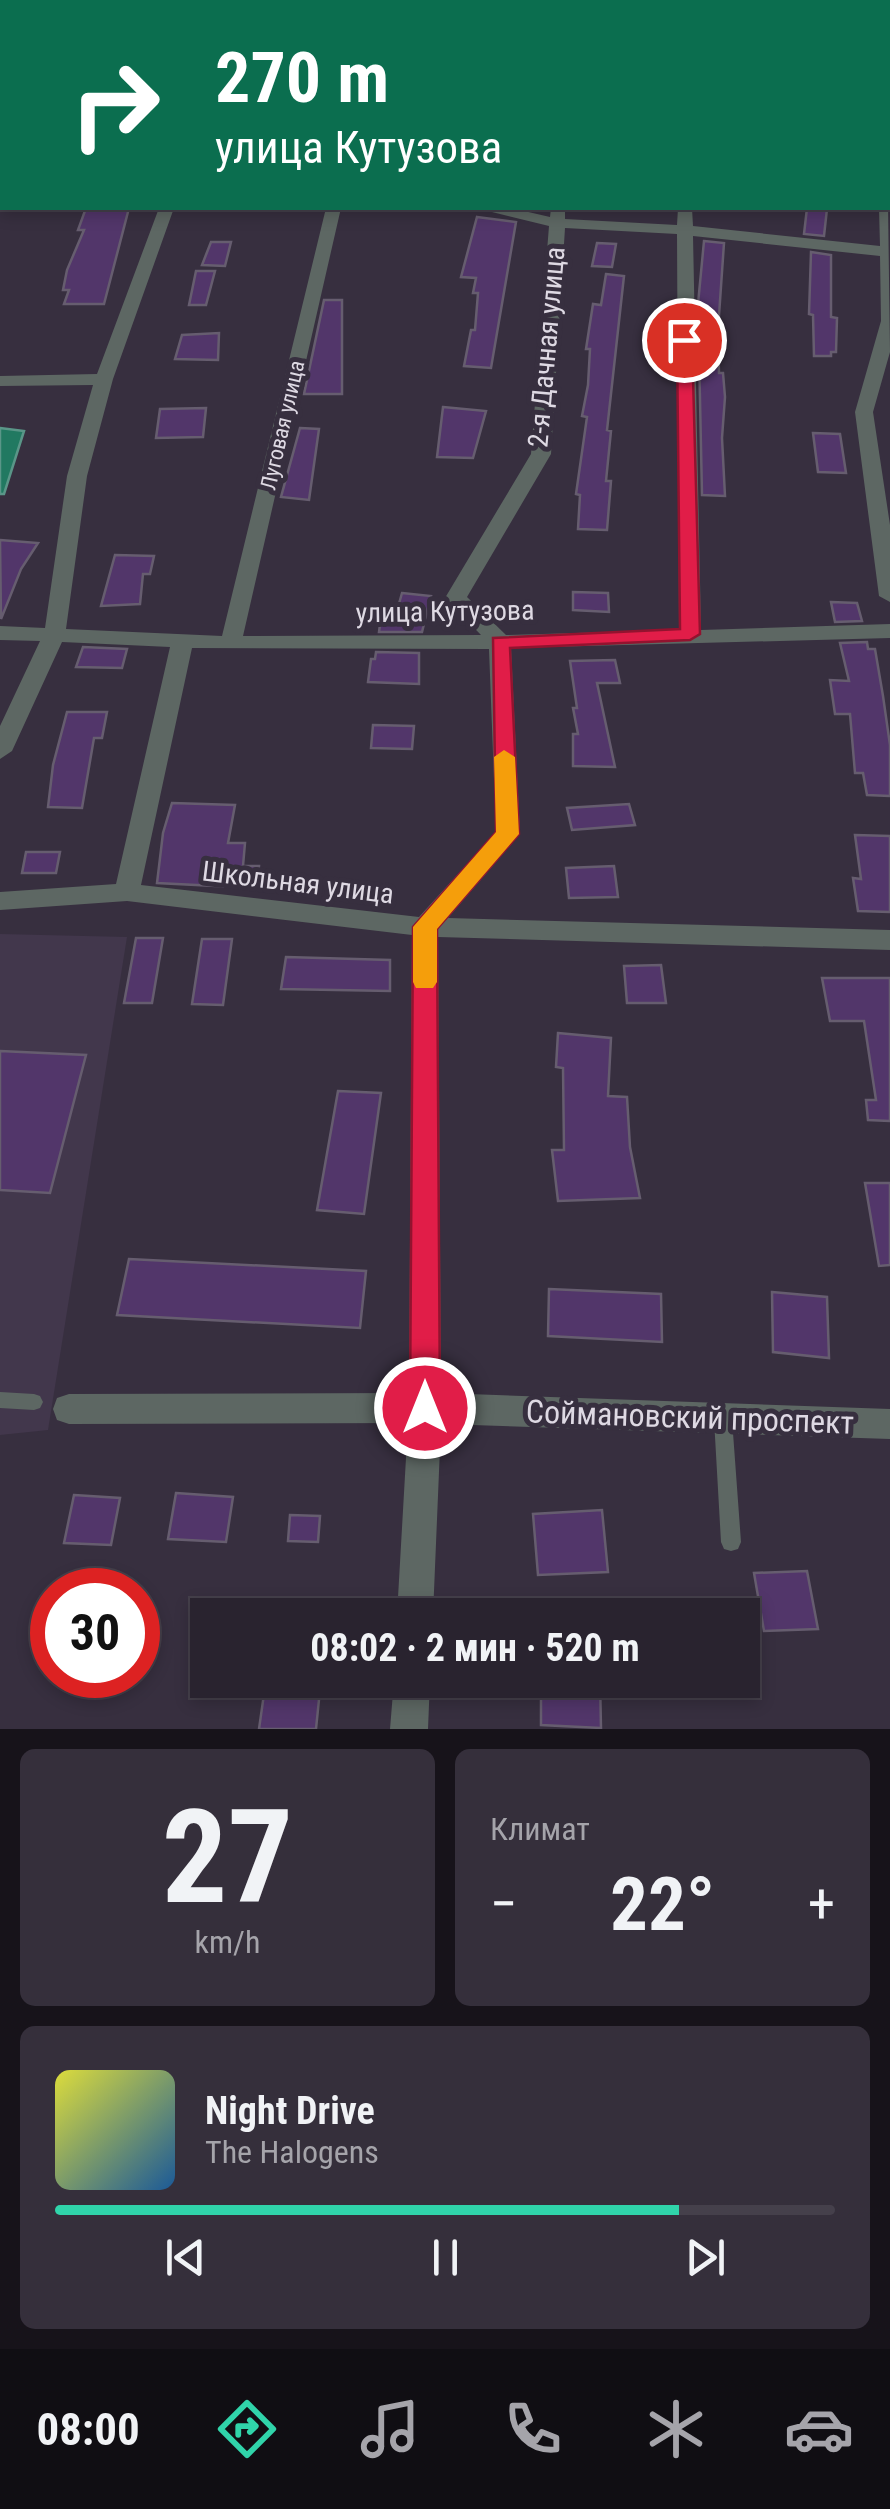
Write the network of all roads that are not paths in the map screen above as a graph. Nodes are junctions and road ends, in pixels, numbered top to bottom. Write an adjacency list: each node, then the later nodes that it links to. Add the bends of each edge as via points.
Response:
1 (166, 210): 9 (street)
2 (334, 210): 17 (street, Луговая улица)
3 (512, 210): 6 (street)
4 (685, 210): 7 (street)
5 (887, 210): 8 (street)
6 (557, 215): 7 (street); 18 (street, 2-я Дачная улица, via 541,454 456,598)
7 (683, 230): 8 (street); 15 (street)
8 (889, 252): 11 (street, via 890,321 864,412)
9 (104, 379): 10 (street); 14 (street, via 77,476)
10 (0, 381)
11 (890, 596)
12 (890, 631): 15 (street, улица Кутузова)
13 (0, 633): 14 (street, улица Кутузова)
14 (54, 633): 16 (street, улица Кутузова); 19 (street)
15 (690, 634): 18 (street, улица Кутузова)
16 (183, 640): 17 (street, улица Кутузова); 20 (street)
17 (231, 642): 18 (street, улица Кутузова)
18 (500, 642): 22 (street, via 508,834)
19 (0, 751)
20 (127, 892): 21 (street, Школьная улица); 22 (street, Школьная улица)
21 (0, 902)
22 (425, 927): 23 (street, Школьная улица); 26 (street)
23 (890, 940)
24 (0, 1400): 25 (lane)
25 (34, 1402)
26 (425, 1408): 27 (street, Соймановский проспект); 28 (street, Соймановский проспект); 31 (street)
27 (70, 1409)
28 (723, 1420): 29 (street, Соймановский проспект); 30 (lane)
29 (890, 1424)
30 (730, 1542)
31 (416, 1598)
32 (411, 1698): 33 (street)
33 (409, 1729)

